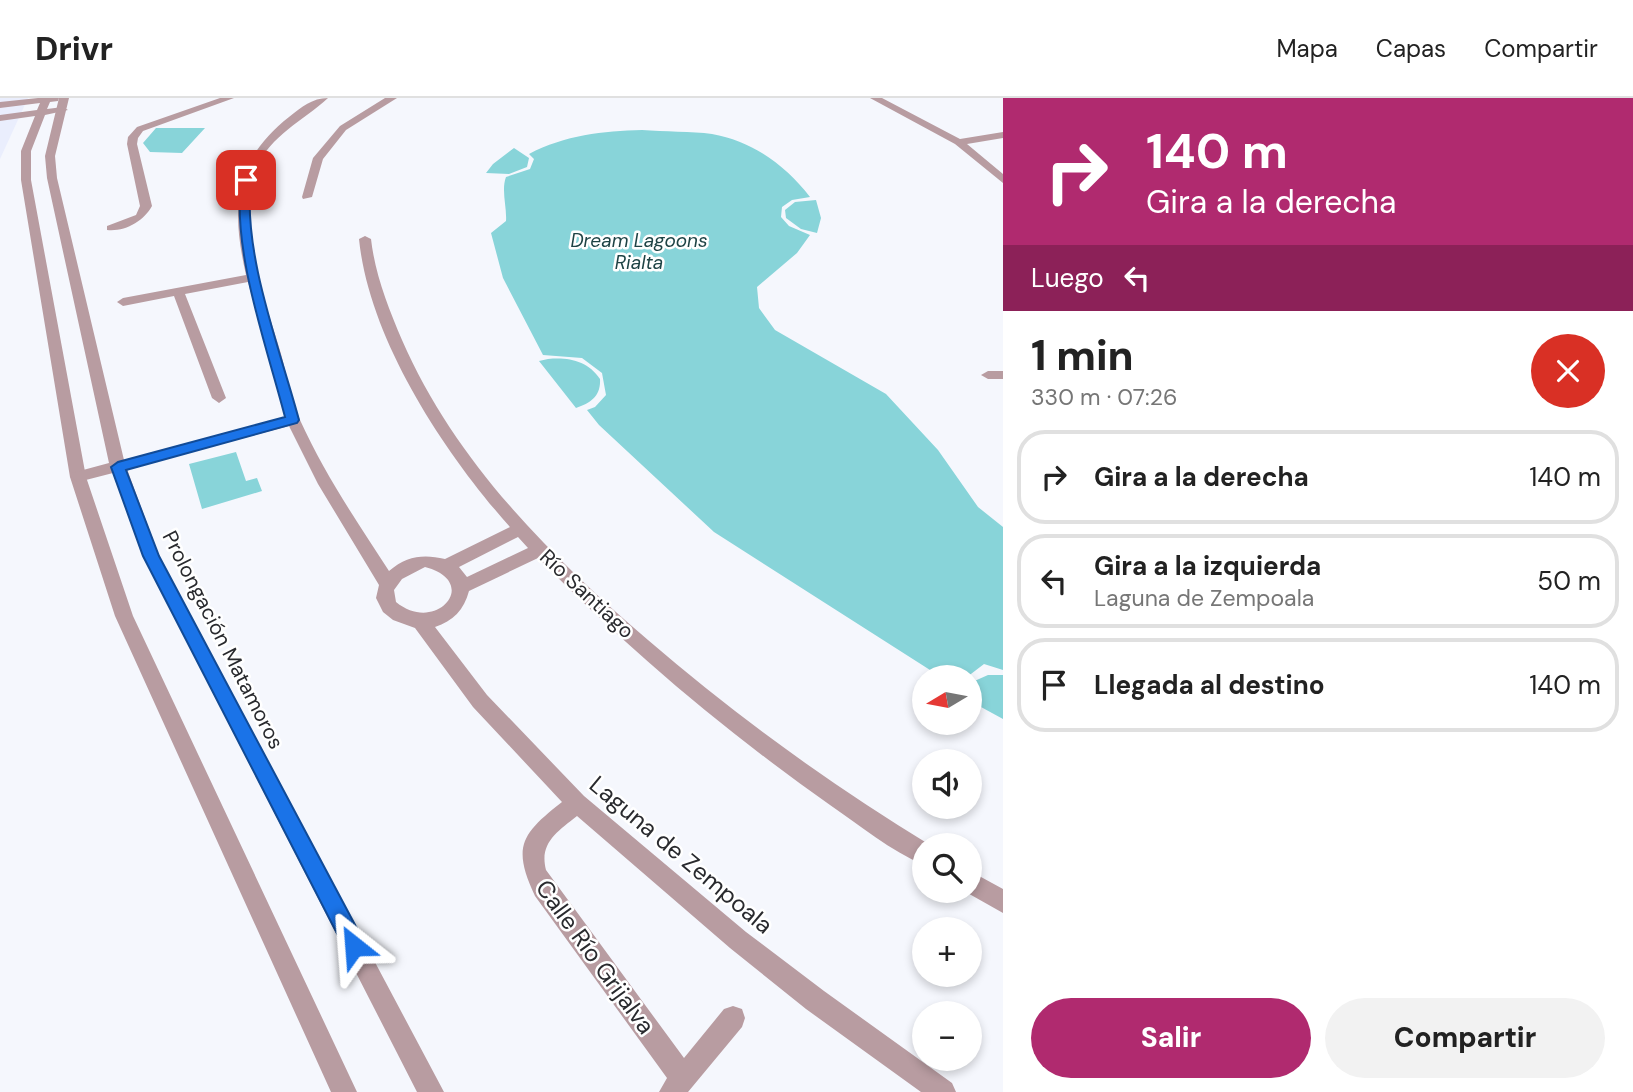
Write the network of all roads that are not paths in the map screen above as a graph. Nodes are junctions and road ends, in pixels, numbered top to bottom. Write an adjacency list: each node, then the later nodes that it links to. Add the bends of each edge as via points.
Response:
1 (229, 98): 12 (street, via 140,129 132,144 146,206 140,217)
2 (392, 98): 11 (street, via 343,128 318,159)
3 (875, 98): 9 (street)
4 (315, 99): 14 (street, via 257,157 246,180 242,210)
5 (53, 103): 6 (street); 7 (street); 19 (street, Prolongación Matamoros, via 52,178); 20 (street, via 26,151 26,180)
6 (0, 105)
7 (0, 118)
8 (1003, 135): 9 (street)
9 (959, 142): 10 (street)
10 (1003, 180)
11 (307, 197)
12 (111, 228)
13 (365, 239): 21 (street, Río Santiago, via 367,266 424,401 453,448)
14 (253, 277): 15 (street); 18 (street)
15 (178, 291): 16 (street); 17 (street)
16 (124, 302)
17 (219, 398)
18 (293, 420): 19 (street); 24 (street)
19 (118, 467): 20 (street); 34 (street, Prolongación Matamoros, via 151,556)
20 (78, 477): 33 (street, via 124,616)
21 (520, 529): 22 (street, Río Santiago); 23 (street)
22 (540, 550): 25 (street); 28 (street, Río Santiago, via 612,621 762,744)
23 (447, 566): 24 (street, via 413,563); 25 (street)
24 (387, 583): 26 (street, via 388,604 396,613)
25 (462, 587): 26 (street, via 455,607 433,620)
26 (420, 621): 27 (street, Laguna de Zempoala, via 480,701)
27 (577, 803): 32 (street, Calle Río Grijalva, via 541,832 530,852 531,866); 35 (street, Laguna de Zempoala, via 738,940)
28 (912, 846)
29 (982, 889): 30 (street)
30 (1003, 902)
31 (733, 1018): 32 (street, Calle Río Grijalva)
32 (678, 1086)
33 (344, 1092)
34 (431, 1092)
35 (943, 1092)

